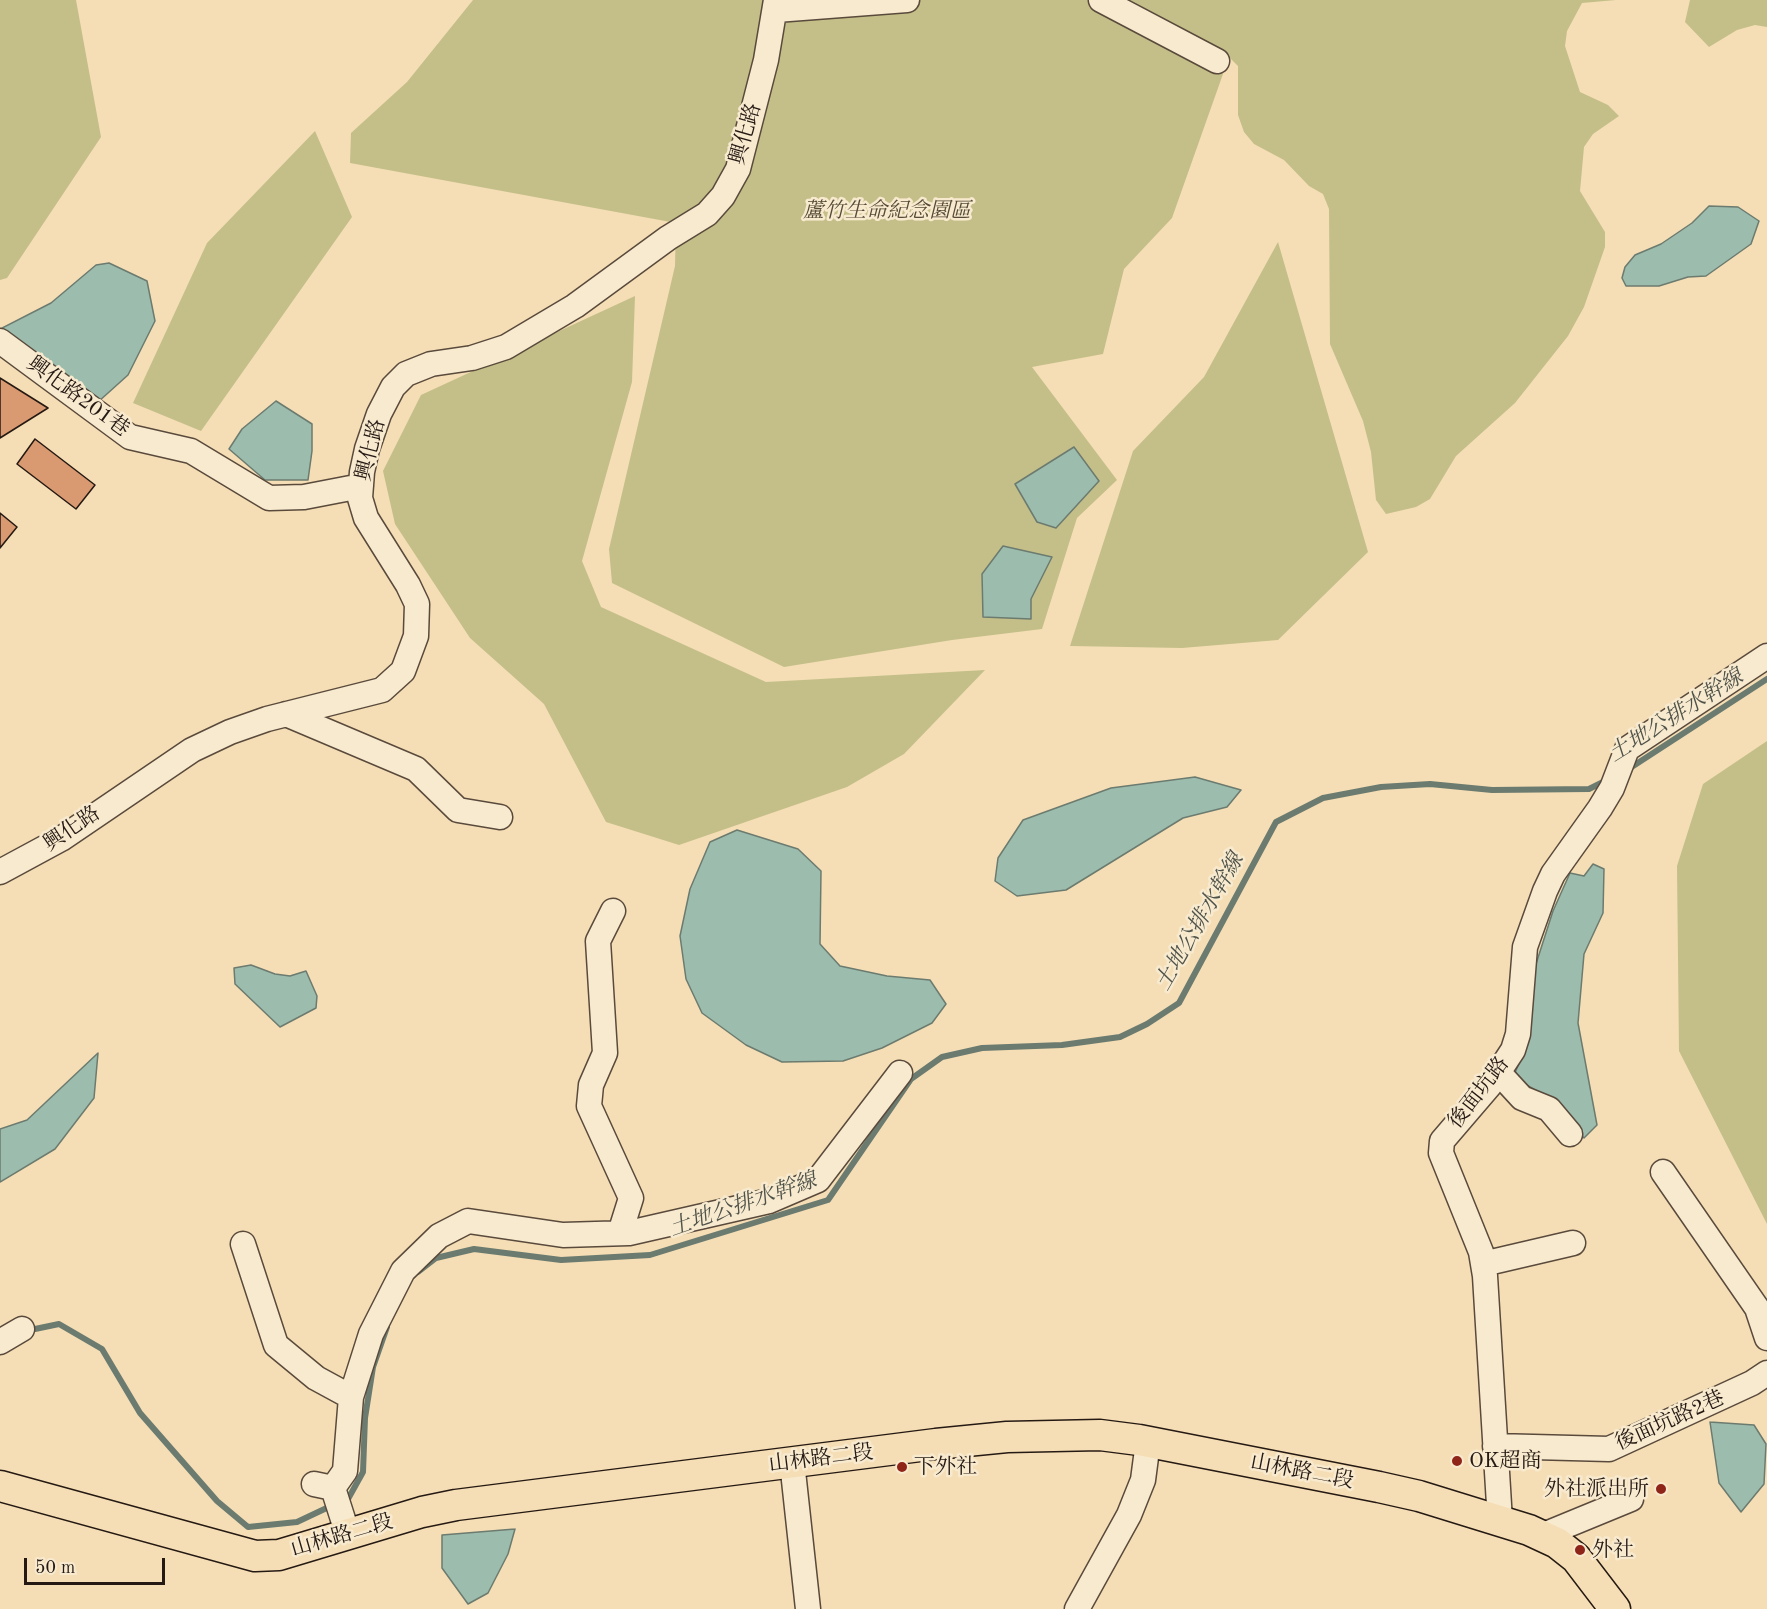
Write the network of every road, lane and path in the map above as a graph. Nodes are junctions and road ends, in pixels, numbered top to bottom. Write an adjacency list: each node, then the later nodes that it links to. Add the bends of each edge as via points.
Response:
1 (907, 0): 3 (street)
2 (1101, 0): 4 (street)
3 (776, 5): 6 (street, 興化路, via 738,169 723,196 707,214 575,306 506,347 472,358 431,364 406,374 393,387 379,414)
4 (1217, 61)
5 (0, 341): 6 (street, 興化路201巷, via 130,437 191,451 269,498 304,497)
6 (361, 486): 8 (street, 興化路, via 366,518 417,604 416,636 403,671 382,690)
7 (1767, 656): 13 (street, 後面坑路, via 1627,749 1612,788 1545,891 1525,947 1518,1034)
8 (286, 714): 9 (street, via 416,769 458,810); 10 (street, 興化路, via 230,732 192,750 61,839)
9 (500, 817)
10 (0, 873)
11 (613, 910): 16 (street, via 598,941 605,1053 591,1085 589,1106 631,1198)
12 (900, 1073): 16 (street, via 818,1179 769,1200)
13 (1499, 1073): 14 (street, via 1522,1098 1549,1109); 19 (street, 後面坑路, via 1442,1141 1441,1153)
14 (1570, 1134)
15 (1663, 1172): 21 (street, via 1757,1308)
16 (620, 1233): 24 (street, via 563,1235 468,1221 439,1236 403,1271 371,1334)
17 (1573, 1243): 19 (street)
18 (243, 1244): 24 (street, via 276,1345 316,1378)
19 (1483, 1264): 26 (street, 後面坑路)
20 (22, 1329): 22 (street)
21 (1767, 1338)
22 (0, 1342)
23 (1767, 1373): 26 (street, 後面坑路2巷, via 1609,1449)
24 (351, 1398): 31 (street, via 345,1471 327,1488)
25 (1148, 1442): 27 (main road, 山林路二段, via 1100,1435 1008,1437); 30 (main road, 山林路二段, via 1389,1489); 34 (street, via 1143,1480 1129,1515)
26 (1495, 1446): 30 (street, 後面坑路)
27 (792, 1462): 31 (main road, 山林路二段, via 456,1505); 33 (street)
28 (0, 1486): 31 (main road, 山林路二段, via 255,1556 279,1555)
29 (1631, 1499): 32 (street)
30 (1500, 1521): 32 (main road, 山林路二段)
31 (346, 1528)
32 (1541, 1536): 35 (main road, 山林路二段, via 1576,1558)
33 (808, 1609)
34 (1077, 1609)
35 (1615, 1609)

